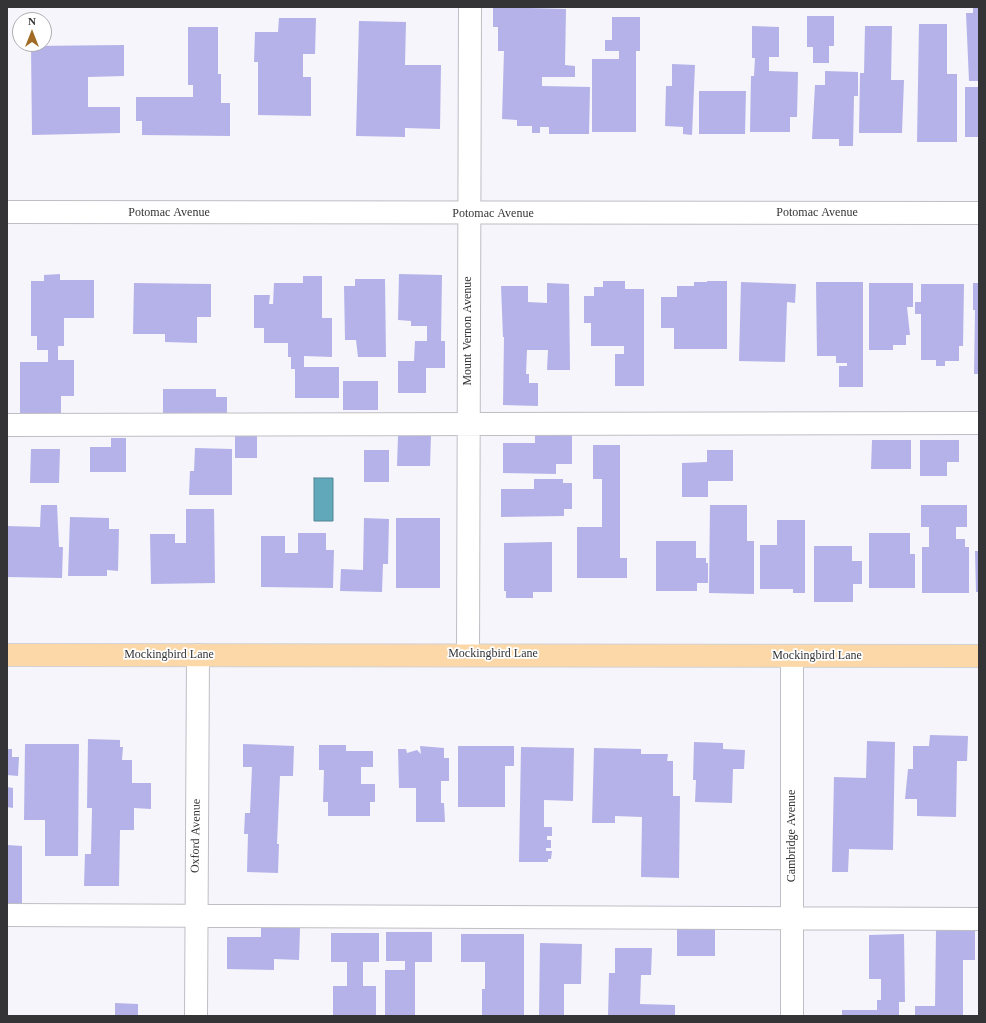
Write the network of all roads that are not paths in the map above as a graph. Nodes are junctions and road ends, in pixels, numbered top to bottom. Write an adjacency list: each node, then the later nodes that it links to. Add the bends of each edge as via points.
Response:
1 (470, 7): 4 (street, Mount Vernon Avenue)
2 (7, 212): 4 (street, Potomac Avenue)
3 (979, 213): 4 (street, Potomac Avenue)
4 (469, 214): 5 (street, Mount Vernon Avenue)
5 (468, 423): 6 (street); 7 (street); 9 (street, Mount Vernon Avenue)
6 (979, 423)
7 (7, 425)
8 (7, 654): 10 (main road, Mockingbird Lane)
9 (468, 654): 10 (main road, Mockingbird Lane); 11 (main road, Mockingbird Lane)
10 (198, 655): 14 (street, Oxford Avenue)
11 (792, 656): 12 (main road, Mockingbird Lane); 15 (street, Cambridge Avenue)
12 (979, 656)
13 (7, 915): 14 (street)
14 (196, 915): 15 (street); 17 (street, Oxford Avenue)
15 (792, 918): 16 (street); 18 (street, Cambridge Avenue)
16 (979, 919)
17 (196, 1016)
18 (792, 1016)

